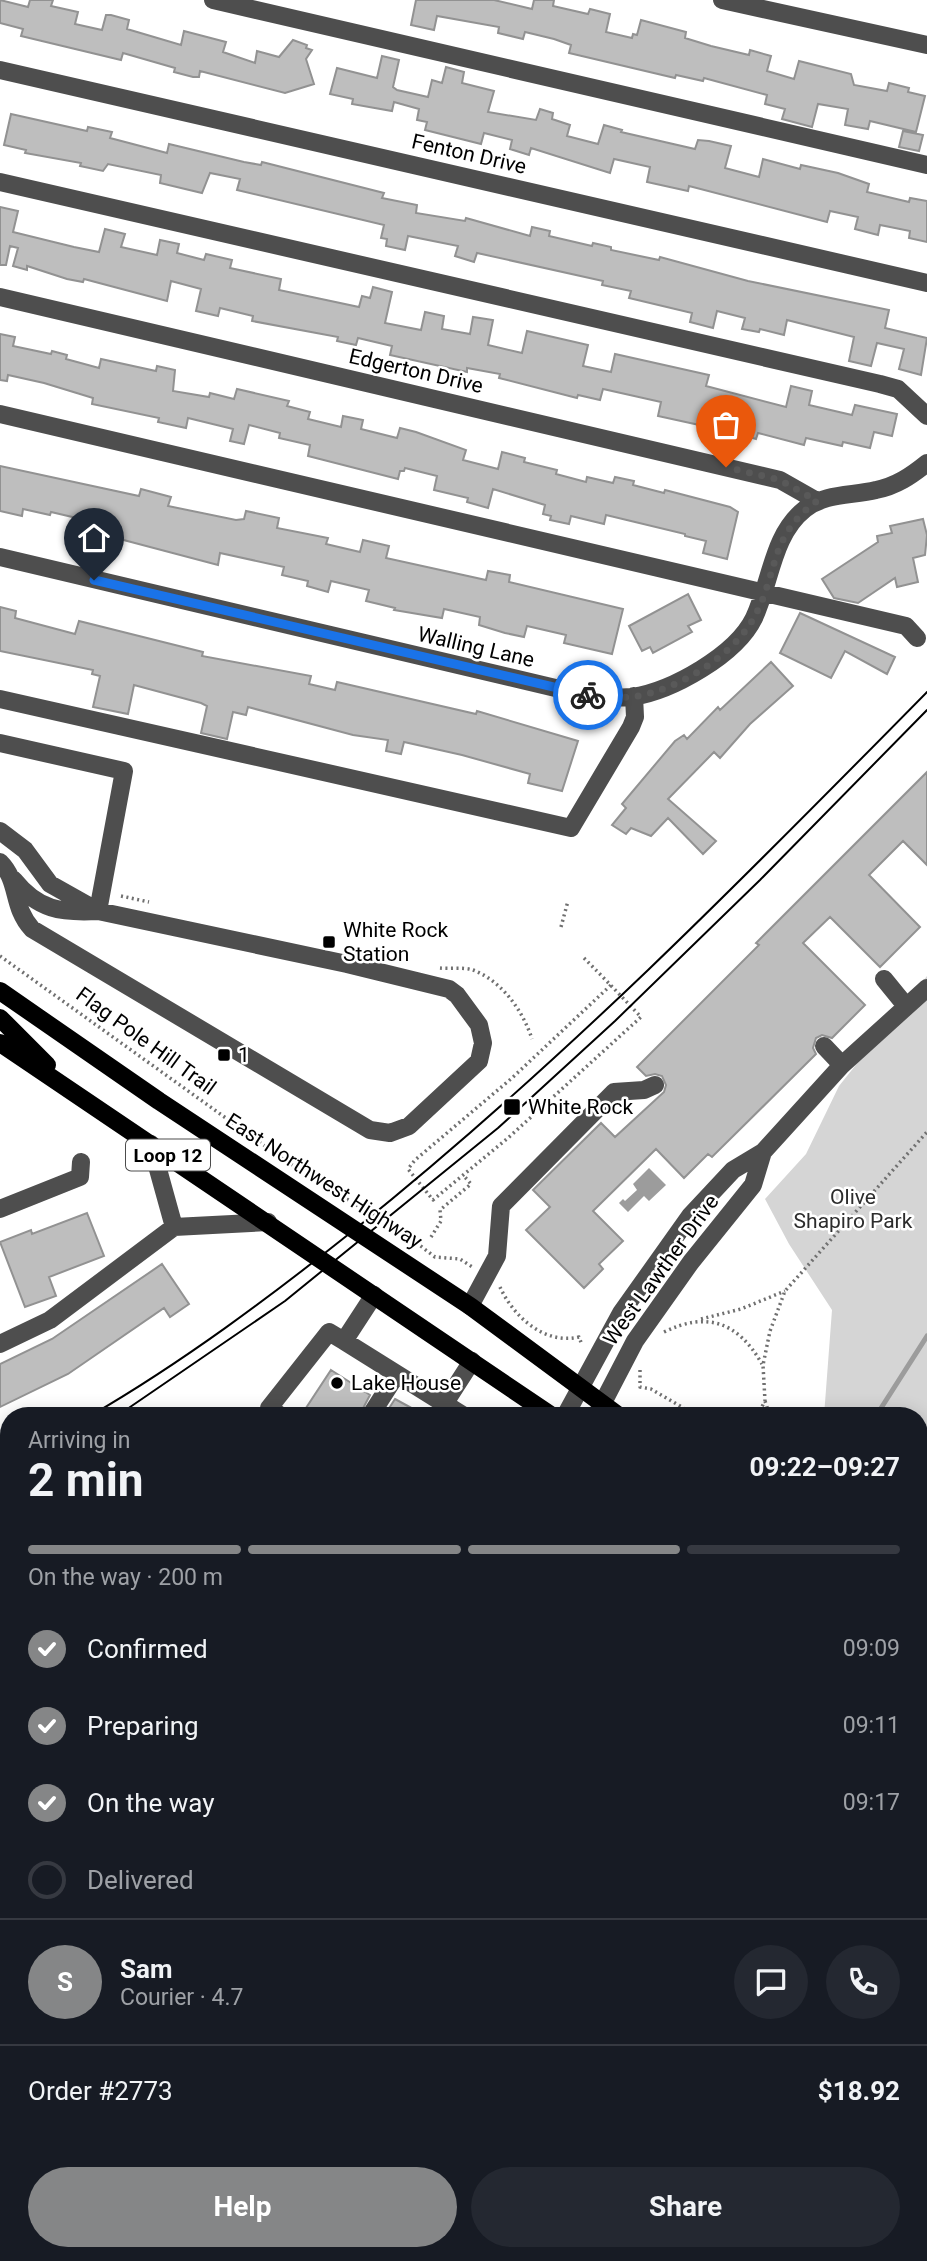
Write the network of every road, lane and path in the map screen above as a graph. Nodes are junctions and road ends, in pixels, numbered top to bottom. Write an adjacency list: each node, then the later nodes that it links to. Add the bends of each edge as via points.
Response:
1 (213, 0): 5 (street)
2 (722, 0): 3 (street)
3 (927, 45)
4 (0, 70): 7 (street, Fenton Drive)
5 (927, 165)
6 (0, 181): 10 (street, via 880,384 898,389)
7 (927, 283)
8 (0, 297): 12 (street, Edgerton Drive, via 780,480)
9 (0, 414): 14 (street)
10 (927, 416)
11 (927, 463): 12 (street, via 897,484)
12 (817, 501): 14 (street, Walling Lane, via 787,530)
13 (0, 557): 16 (street, Walling Lane, via 585,695)
14 (764, 592): 15 (street, via 905,625); 16 (street, Walling Lane, via 753,620 738,640 678,681)
15 (917, 638)
16 (634, 696): 17 (street, via 631,727 571,828)
17 (0, 699)
18 (0, 743): 23 (street, via 124,771)
19 (0, 831): 23 (street, via 25,850 50,884)
20 (0, 862): 21 (street)
21 (14, 880): 23 (street, via 51,910); 23 (street, via 21,917 43,937 360,1126 381,1132 409,1126 473,1069 482,1053 482,1034 473,1013 449,989)
22 (568, 901): 24 (path)
23 (98, 911)
24 (561, 927)
25 (0, 956): 49 (path, Flag Pole Hill Trail, via 283,1159 384,1218 435,1257 460,1259)
26 (584, 958): 28 (path)
27 (884, 979): 31 (street)
28 (611, 985): 42 (path, via 640,1017); 42 (path, via 408,1169 433,1200)
29 (927, 988): 31 (street, West Lawther Drive)
30 (0, 991): 52 (main road, East Northwest Highway)
31 (906, 1006): 35 (street, West Lawther Drive)
32 (0, 1018): 37 (main road)
33 (0, 1043): 37 (main road, Loop 12)
34 (824, 1046): 35 (street)
35 (842, 1065): 40 (street, West Lawther Drive)
36 (655, 1085): 49 (street, via 614,1092 501,1206 497,1256)
37 (69, 1088): 39 (main road, Loop 12)
38 (927, 1132): 50 (path)
39 (151, 1144): 45 (main road, Loop 12); 46 (street)
40 (763, 1152): 44 (street, West Lawther Drive, via 733,1170); 47 (street, West Lawther Drive, via 753,1185)
41 (81, 1162): 43 (street, via 80,1177)
42 (463, 1175): 48 (path, via 471,1184 440,1210 441,1221)
43 (0, 1209)
44 (691, 1216): 47 (street); 62 (street, West Lawther Drive, via 621,1313)
45 (268, 1222): 46 (street); 51 (main road, Loop 12)
46 (174, 1227): 56 (street, via 50,1320)
47 (713, 1234): 71 (street, West Lawther Drive, via 635,1340)
48 (430, 1237)
49 (486, 1276): 52 (street); 57 (path, Flag Pole Hill Trail, via 532,1326 559,1339 579,1337)
50 (785, 1291): 53 (path); 60 (path)
51 (374, 1295): 55 (street); 59 (main road, Loop 12)
52 (470, 1306): 62 (main road, East Northwest Highway)
53 (697, 1320): 54 (path); 60 (path, via 726,1326)
54 (662, 1333)
55 (344, 1341): 61 (street); 65 (street, via 329,1332)
56 (0, 1344)
57 (582, 1345)
58 (643, 1360): 72 (path, via 640,1387)
59 (472, 1361): 64 (street); 68 (main road, Loop 12)
60 (763, 1365): 63 (path)
61 (397, 1374): 64 (street); 66 (street)
62 (580, 1386): 69 (street, West Lawther Drive); 70 (main road, East Northwest Highway)
63 (765, 1401): 73 (path); 74 (path)
64 (445, 1404): 67 (street)
65 (270, 1407)
66 (376, 1407)
67 (450, 1407)
68 (539, 1407)
69 (570, 1407)
70 (597, 1407)
71 (601, 1407)
72 (681, 1407)
73 (762, 1407)
74 (767, 1407)

